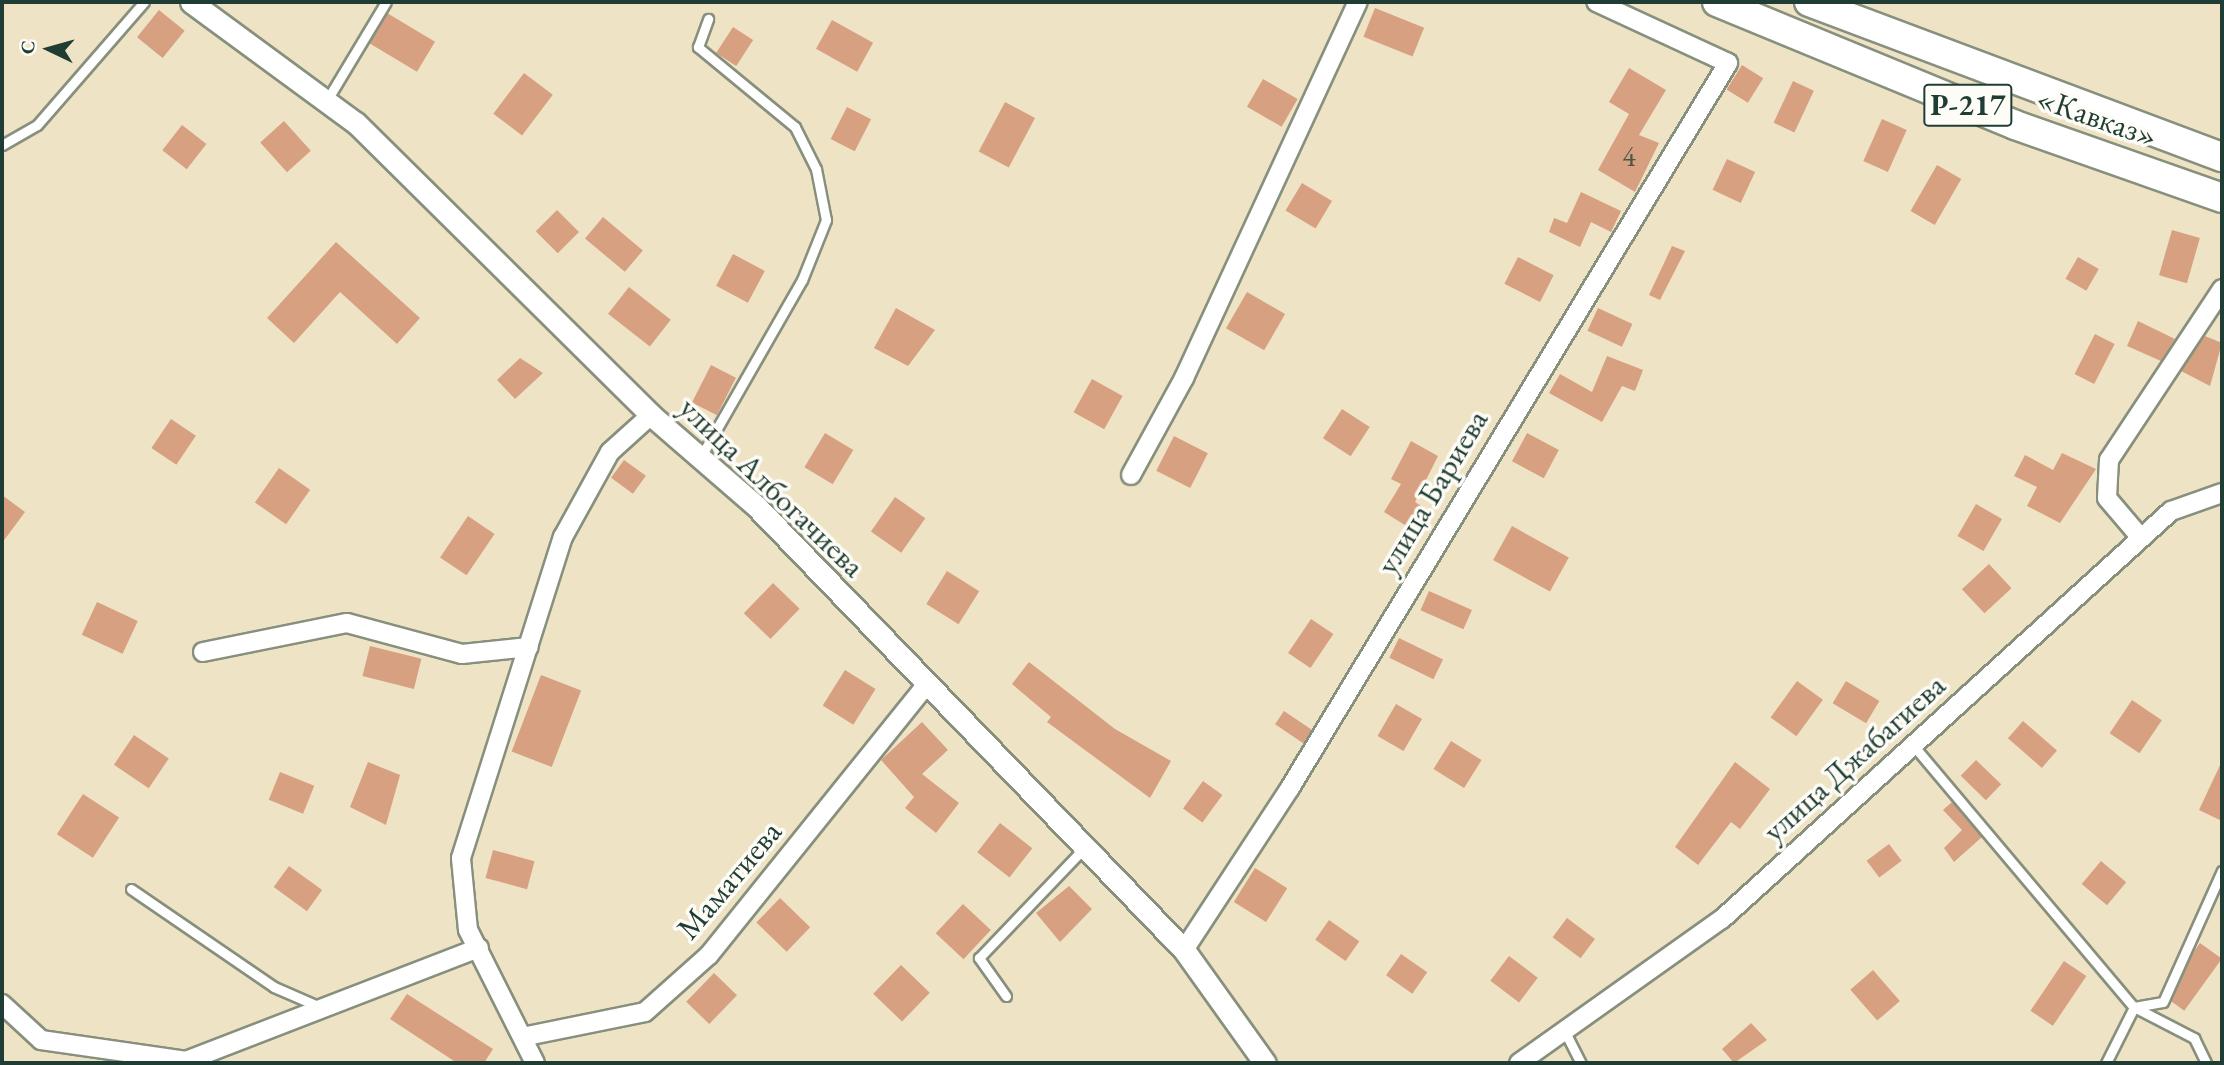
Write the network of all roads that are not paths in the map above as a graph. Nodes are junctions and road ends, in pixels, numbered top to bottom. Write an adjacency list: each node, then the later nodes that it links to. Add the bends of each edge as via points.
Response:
1 (144, 2): 10 (lane, via 37,125)
2 (191, 2): 9 (street, улица Албогачиева)
3 (386, 2): 9 (lane)
4 (1358, 2): 16 (street, via 1184,378)
5 (1596, 2): 27 (street, улица Бариева, via 1728,63 1290,788)
6 (1717, 2): 12 (highway, «Кавказ» / Р-217, via 2015,125)
7 (1809, 2): 11 (highway, «Кавказ» / Р-217)
8 (708, 19): 15 (lane, via 698,47 794,127 816,169 826,219 802,280)
9 (326, 101): 14 (street, улица Албогачиева)
10 (2, 145)
11 (2222, 157)
12 (2222, 198)
13 (2222, 289): 18 (street, via 2109,460 2107,498)
14 (651, 415): 15 (street, улица Албогачиева); 19 (street, via 610,452 563,537)
15 (700, 458): 21 (street, улица Албогачиева, via 755,506)
16 (1131, 475)
17 (2222, 493): 18 (street, улица Джабагиева, via 2171,511)
18 (2141, 538): 22 (street, улица Джабагиева)
19 (530, 647): 20 (street, via 462,654 347,622); 26 (street, via 461,858 468,930)
20 (203, 652)
21 (927, 684): 23 (street, улица Албогачиева); 33 (street, Маматиева, via 709,955 645,1012)
22 (1913, 745): 30 (lane); 32 (street, улица Джабагиева, via 1722,919)
23 (1084, 848): 27 (street, улица Албогачиева); 28 (lane, via 979,958)
24 (2222, 872): 30 (lane, via 2163,1002)
25 (131, 890): 31 (lane, via 274,987)
26 (478, 948): 31 (street); 33 (street)
27 (1184, 950): 35 (street, улица Албогачиева)
28 (1006, 996)
29 (2, 1004): 31 (street, via 41,1040 186,1061)
30 (2134, 1007): 38 (lane); 39 (lane, via 2194,1038)
31 (328, 1011)
32 (1565, 1032): 36 (street, улица Джабагиева); 37 (lane)
33 (527, 1036): 34 (street)
34 (535, 1063)
35 (1265, 1063)
36 (1519, 1063)
37 (1581, 1063)
38 (2106, 1063)
39 (2206, 1063)

